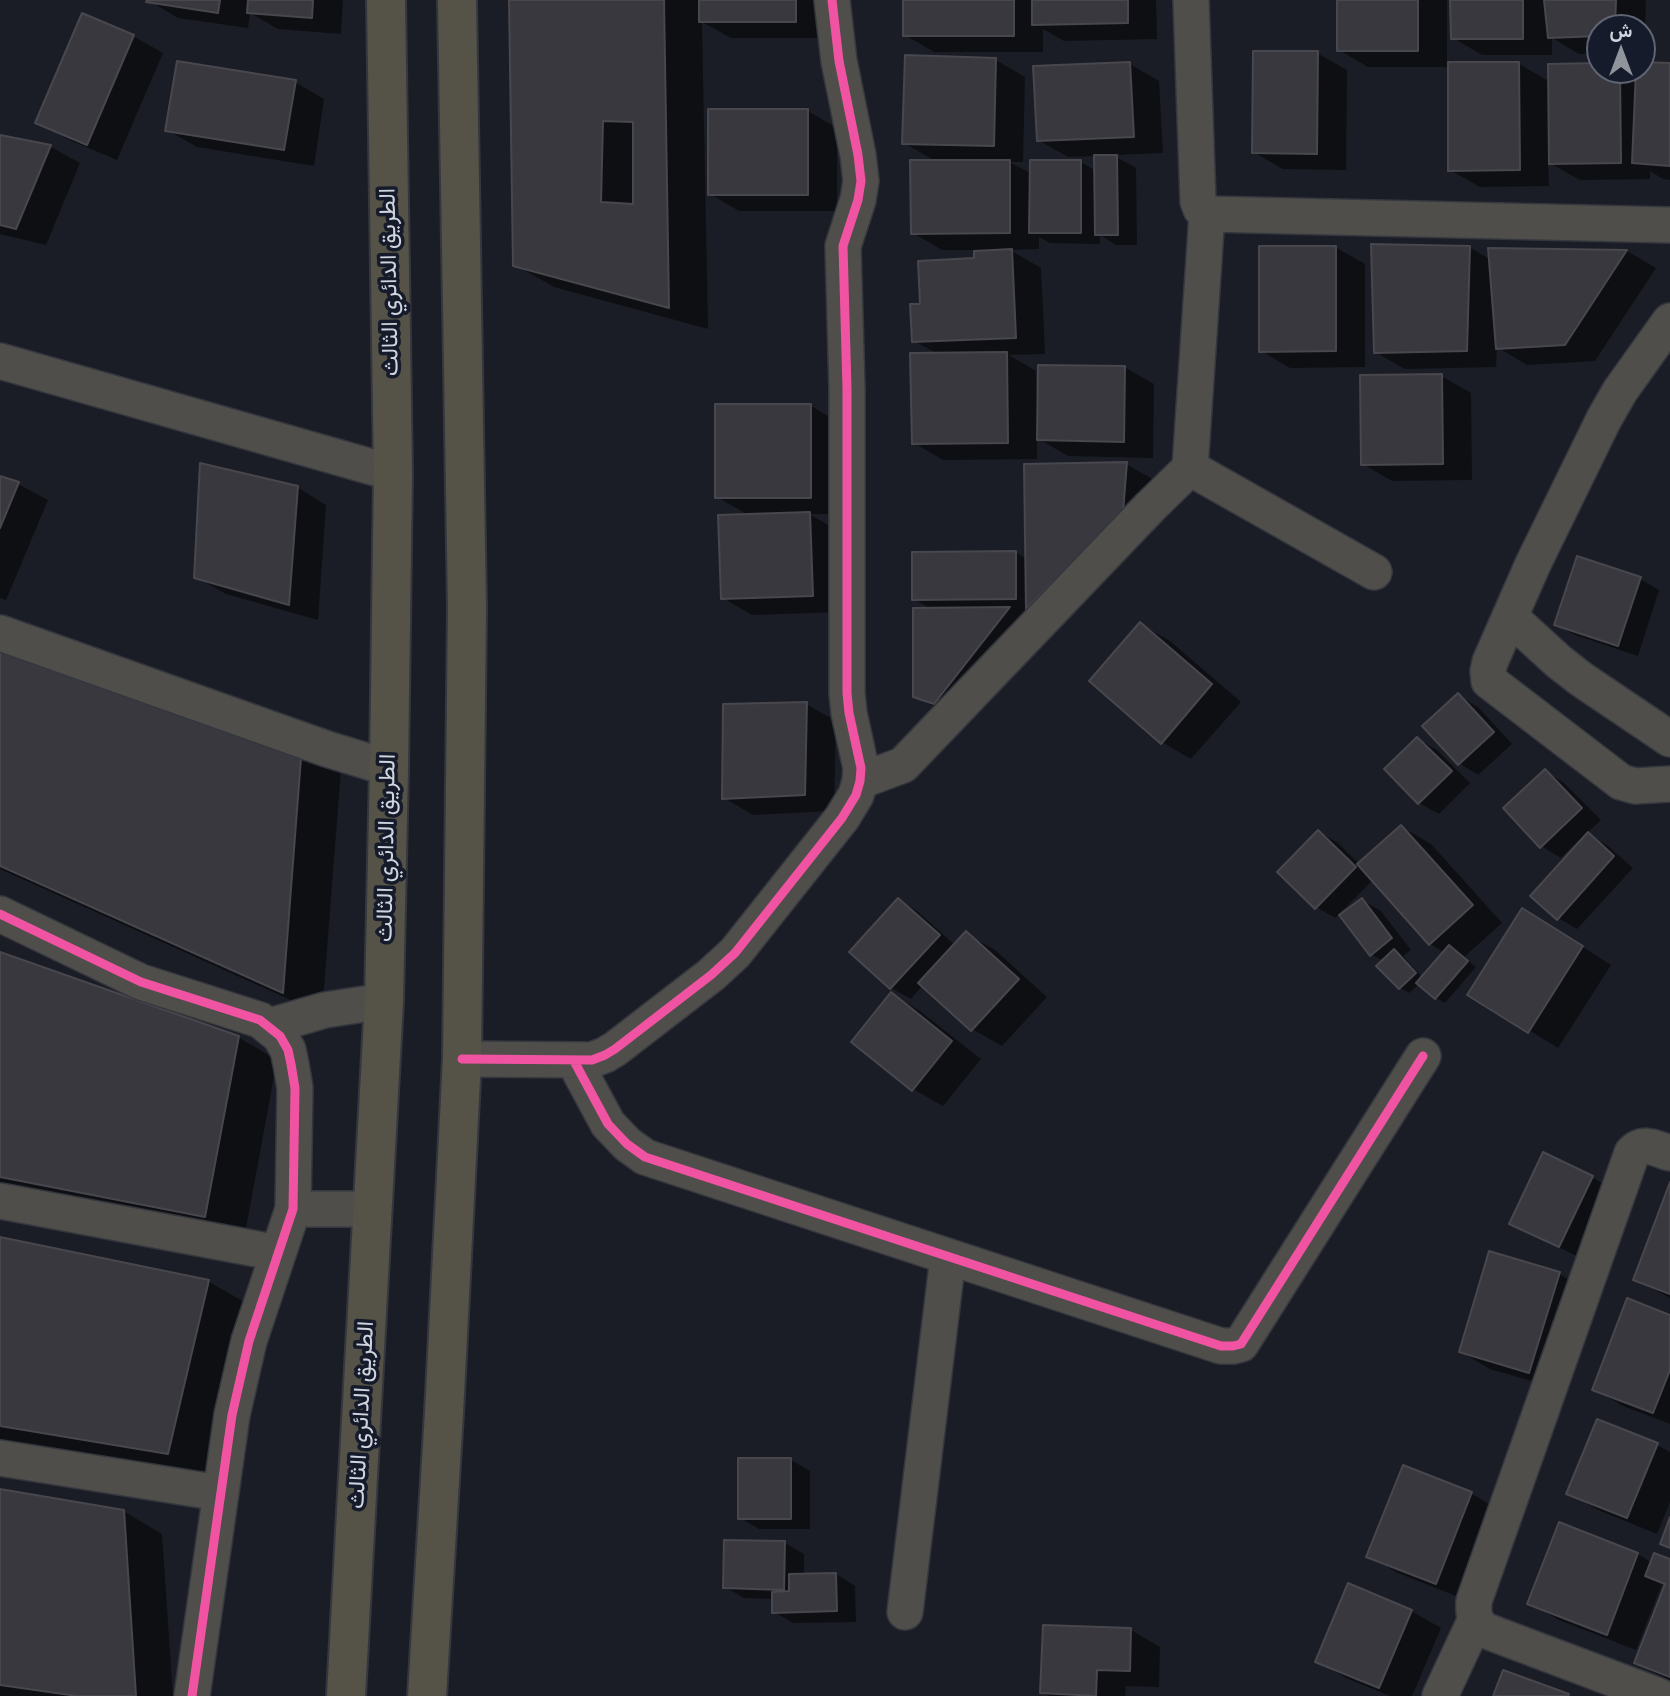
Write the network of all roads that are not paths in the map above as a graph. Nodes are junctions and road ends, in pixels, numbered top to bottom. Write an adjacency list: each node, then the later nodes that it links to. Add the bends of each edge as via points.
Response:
1 (386, 0): 10 (highway, الطريق الدائري الثالث)
2 (457, 0): 24 (highway, via 467,608)
3 (832, 0): 14 (street, via 860,181 843,246)
4 (1191, 0): 5 (street, via 1198,201)
5 (1207, 214): 6 (street); 9 (street)
6 (1670, 225)
7 (1670, 321): 12 (street, via 1604,419)
8 (0, 362): 10 (street)
9 (1190, 468): 11 (street); 16 (street)
10 (393, 473): 17 (highway, الطريق الدائري الثالث)
11 (1374, 572)
12 (1510, 617): 15 (street, via 1581,679); 19 (street, via 1490,662 1489,681 1621,782)
13 (0, 634): 17 (street)
14 (849, 713): 16 (street); 18 (street)
15 (1670, 739)
16 (903, 765): 18 (street)
17 (389, 768): 21 (highway, الطريق الدائري الثالث)
18 (860, 781): 25 (street, via 842,818 735,953 615,1049 592,1060)
19 (1670, 784)
20 (0, 914): 22 (street, via 141,982)
21 (384, 1001): 22 (street, via 325,1010); 29 (highway, الطريق الدائري الثالث)
22 (270, 1027): 28 (street, via 280,1036 292,1064)
23 (1423, 1056): 31 (street, via 1241,1344 1221,1346)
24 (461, 1059): 25 (street); 38 (highway)
25 (574, 1061): 31 (street, via 608,1124 645,1157)
26 (1670, 1153): 35 (street, via 1643,1146 1632,1153 1474,1601)
27 (0, 1201): 30 (street)
28 (293, 1209): 29 (street); 30 (street)
29 (373, 1209): 37 (highway, الطريق الدائري الثالث)
30 (278, 1253): 33 (street, via 249,1341)
31 (948, 1257): 34 (street)
32 (0, 1458): 33 (street)
33 (220, 1493): 36 (street)
34 (905, 1612)
35 (1475, 1621): 39 (street); 40 (street, via 1484,1630)
36 (192, 1696)
37 (346, 1696)
38 (427, 1696)
39 (1440, 1696)
40 (1659, 1696)

